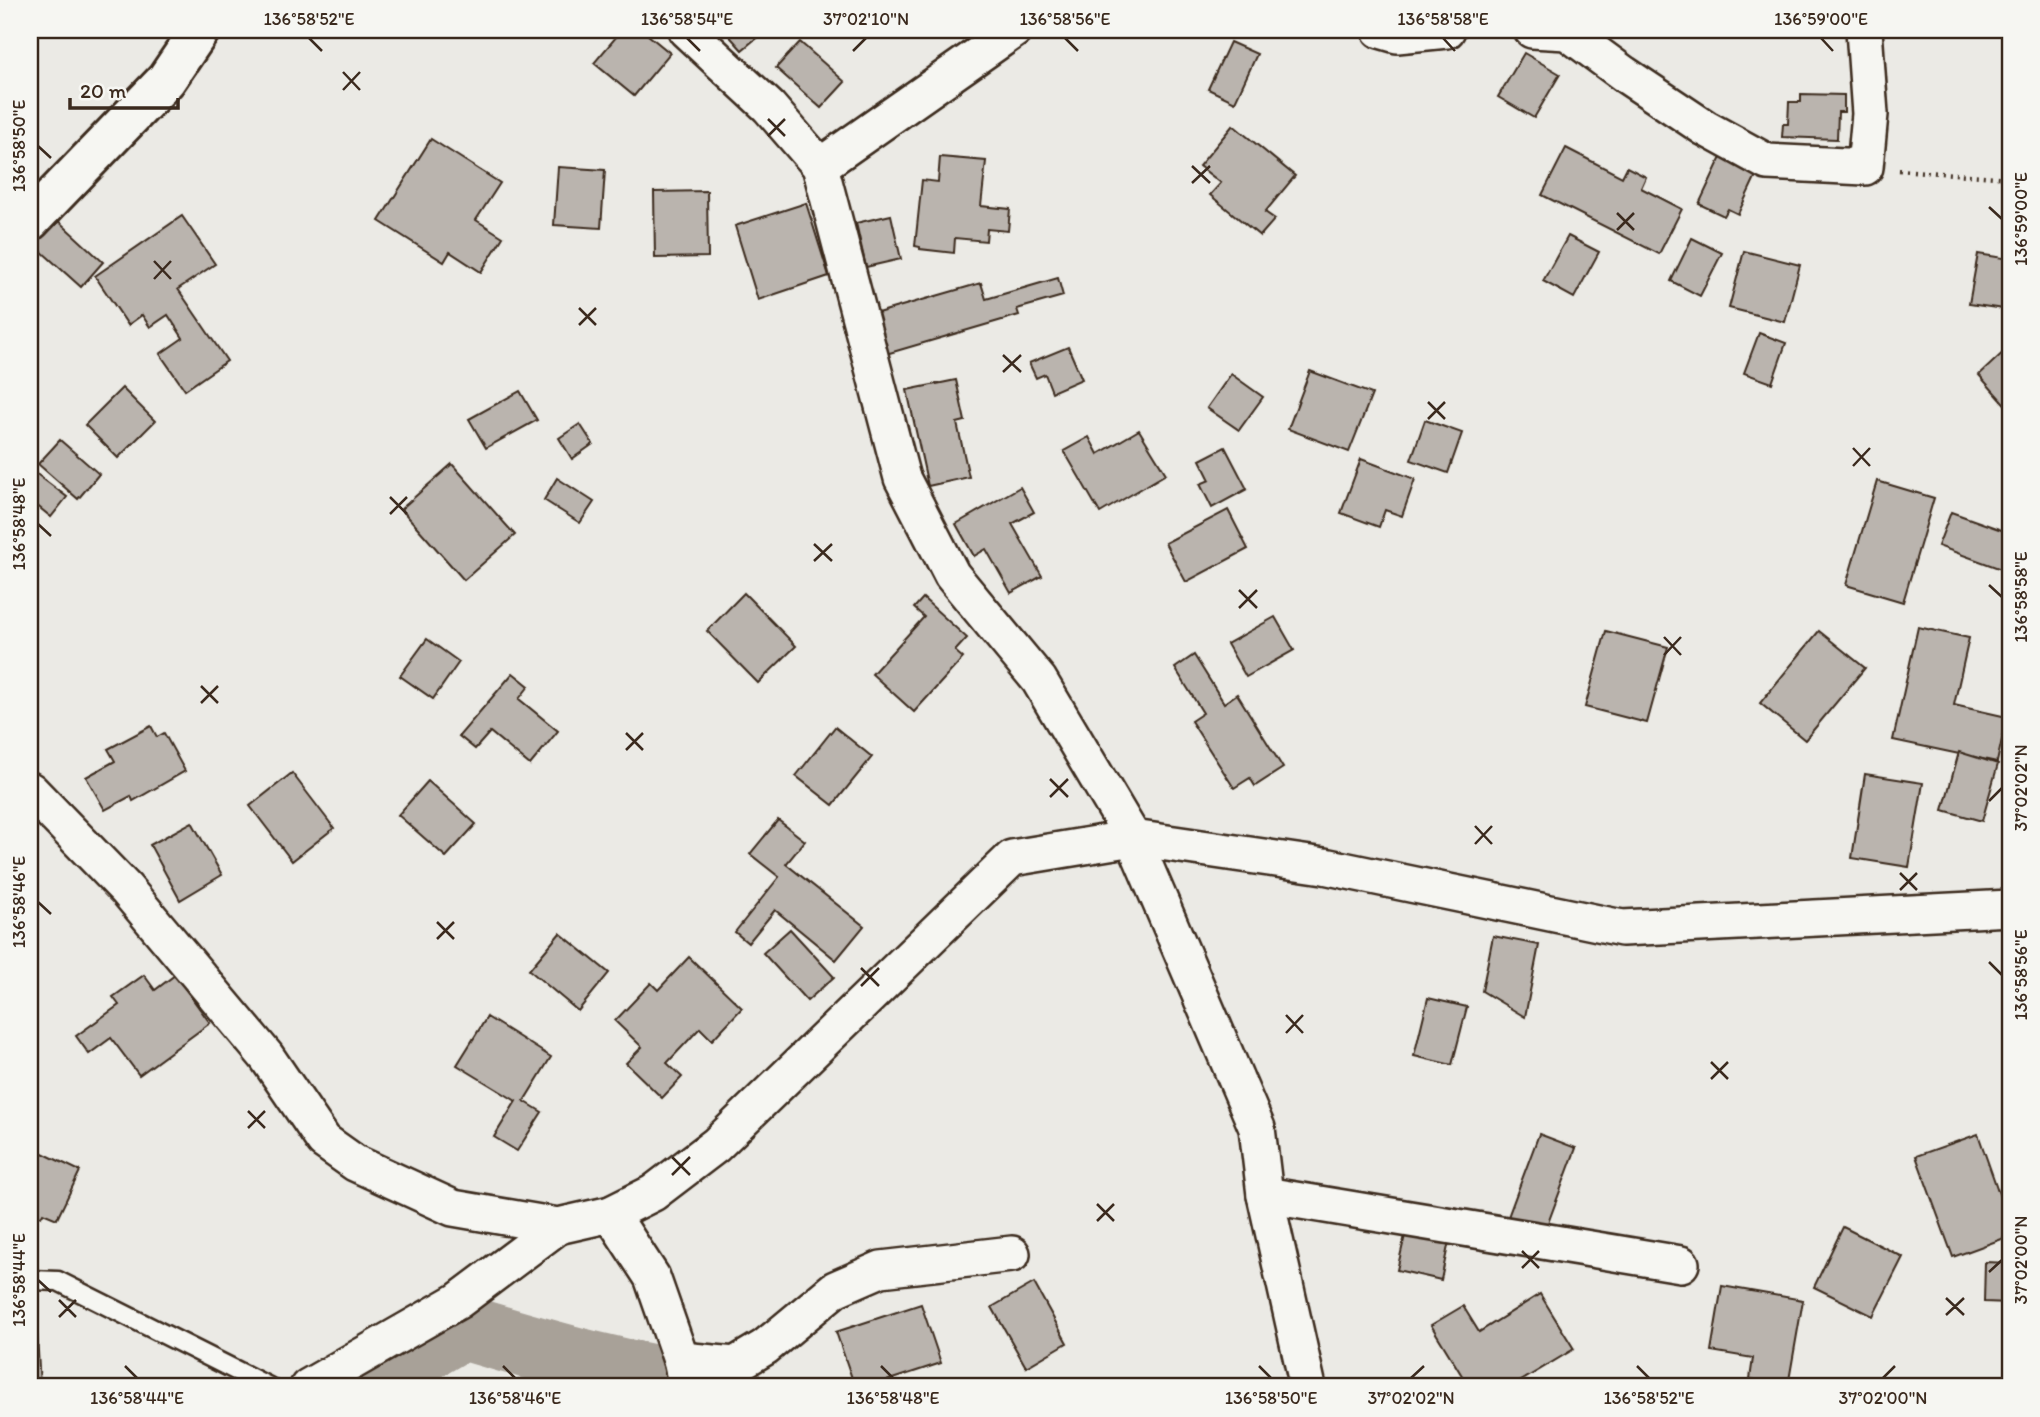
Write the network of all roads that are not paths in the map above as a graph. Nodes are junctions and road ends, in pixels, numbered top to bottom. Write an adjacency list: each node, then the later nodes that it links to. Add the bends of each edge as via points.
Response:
1 (200, 30): 9 (street, via 166,80)
2 (686, 30): 8 (street, via 769,107)
3 (1014, 30): 8 (street)
4 (1380, 30): 5 (street, via 1397,35)
5 (1447, 30)
6 (1532, 30): 7 (street, via 1567,32 1705,128 1767,162 1865,167 1870,114)
7 (1864, 30)
8 (820, 166): 11 (street, via 902,478 952,575 1039,680)
9 (30, 221)
10 (30, 790): 15 (street, via 126,889 258,1046 324,1141 355,1163 453,1208)
11 (1133, 838): 12 (street, via 1324,866 1622,928); 13 (street, via 1257,1128); 14 (street, via 1012,858 716,1145 653,1193)
12 (2010, 908)
13 (1265, 1195): 17 (street); 22 (street)
14 (611, 1214): 15 (street); 19 (street, via 652,1277)
15 (558, 1226): 21 (street, via 458,1301)
16 (1012, 1254): 19 (street, via 881,1269 835,1289 765,1347 735,1365)
17 (1681, 1264)
18 (30, 1280): 20 (lane, via 58,1281)
19 (684, 1373)
20 (268, 1387)
21 (308, 1387)
22 (1308, 1387)

